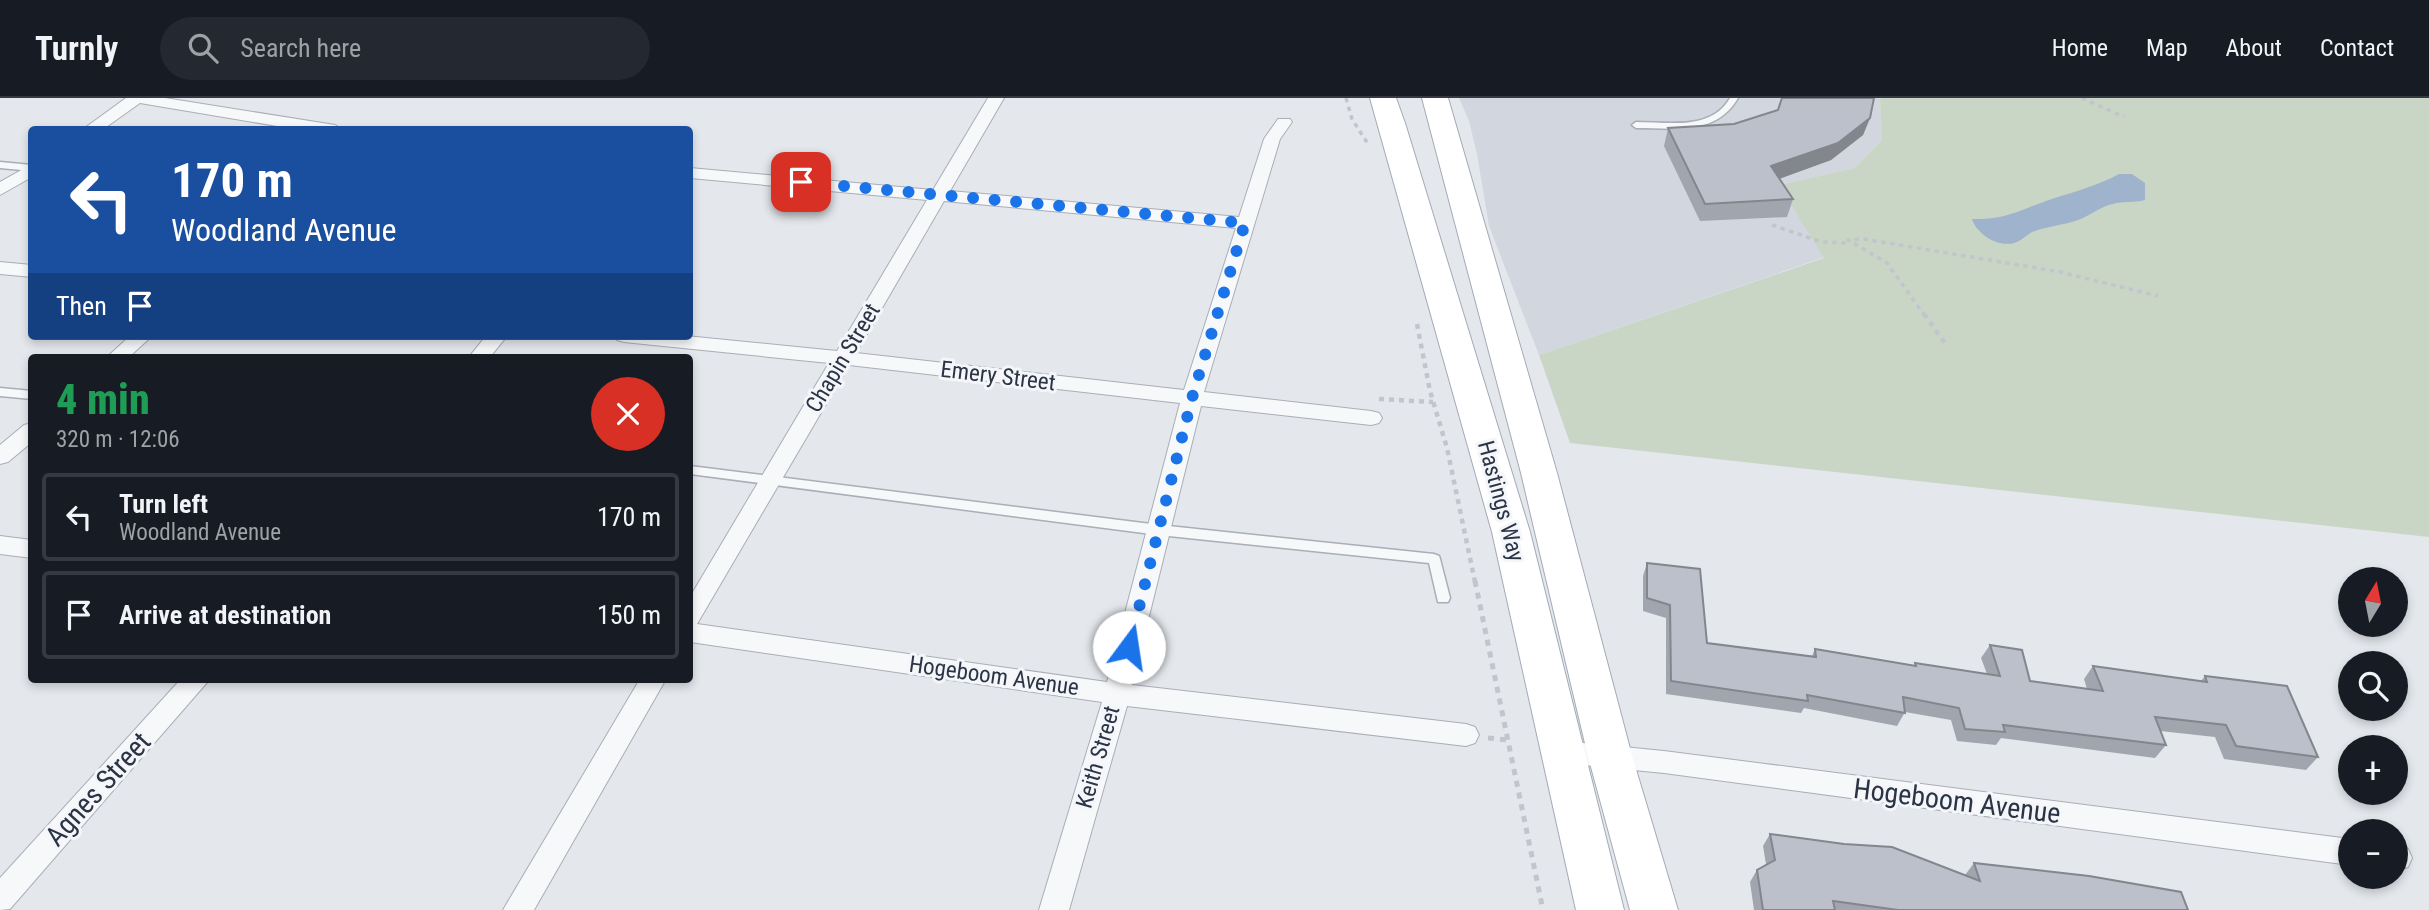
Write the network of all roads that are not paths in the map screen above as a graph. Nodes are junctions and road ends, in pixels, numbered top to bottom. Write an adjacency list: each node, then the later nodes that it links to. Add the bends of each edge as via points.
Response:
1 (137, 98): 8 (street); 9 (street)
2 (996, 98): 15 (street, Chapin Street)
3 (1383, 98): 43 (main road, Hastings Way, via 1511,532)
4 (1435, 98): 44 (main road, Hastings Way, via 1539,473)
5 (1734, 98): 7 (lane, via 1730,109 1713,122)
6 (1284, 122): 16 (street, Keith Street, via 1272,139)
7 (1636, 125)
8 (96, 126)
9 (310, 126)
10 (0, 165): 11 (lane)
11 (28, 168)
12 (28, 171): 14 (street)
13 (693, 173): 15 (street)
14 (0, 190)
15 (940, 195): 16 (street); 24 (street, Chapin Street)
16 (1245, 223): 27 (street, Keith Street)
17 (0, 268): 18 (street)
18 (28, 271)
19 (137, 340): 22 (street)
20 (494, 340): 23 (street)
21 (664, 340): 24 (street, Emery Street)
22 (121, 354)
23 (482, 354)
24 (842, 358): 27 (street, Emery Street); 32 (street, Chapin Street)
25 (0, 392): 26 (lane)
26 (28, 395)
27 (1192, 398): 28 (street, Emery Street); 33 (street, Keith Street)
28 (1371, 418)
29 (28, 433): 30 (street)
30 (0, 457)
31 (693, 470): 32 (lane)
32 (771, 480): 33 (lane); 37 (street, Chapin Street)
33 (1158, 530): 36 (lane, via 1434,559); 41 (street, Keith Street)
34 (0, 545): 35 (street)
35 (28, 548)
36 (1443, 598)
37 (693, 612)
38 (693, 633): 41 (street, Hogeboom Avenue)
39 (193, 683): 46 (street, Agnes Street)
40 (651, 683): 47 (street)
41 (1117, 694): 42 (street, Hogeboom Avenue); 48 (street, Keith Street)
42 (1466, 736)
43 (1563, 752): 44 (street, Hogeboom Avenue); 49 (main road, Hastings Way)
44 (1610, 756): 45 (street, Hogeboom Avenue); 50 (main road, Hastings Way)
45 (2338, 850)
46 (0, 899)
47 (518, 910)
48 (1054, 910)
49 (1600, 910)
50 (1654, 910)

